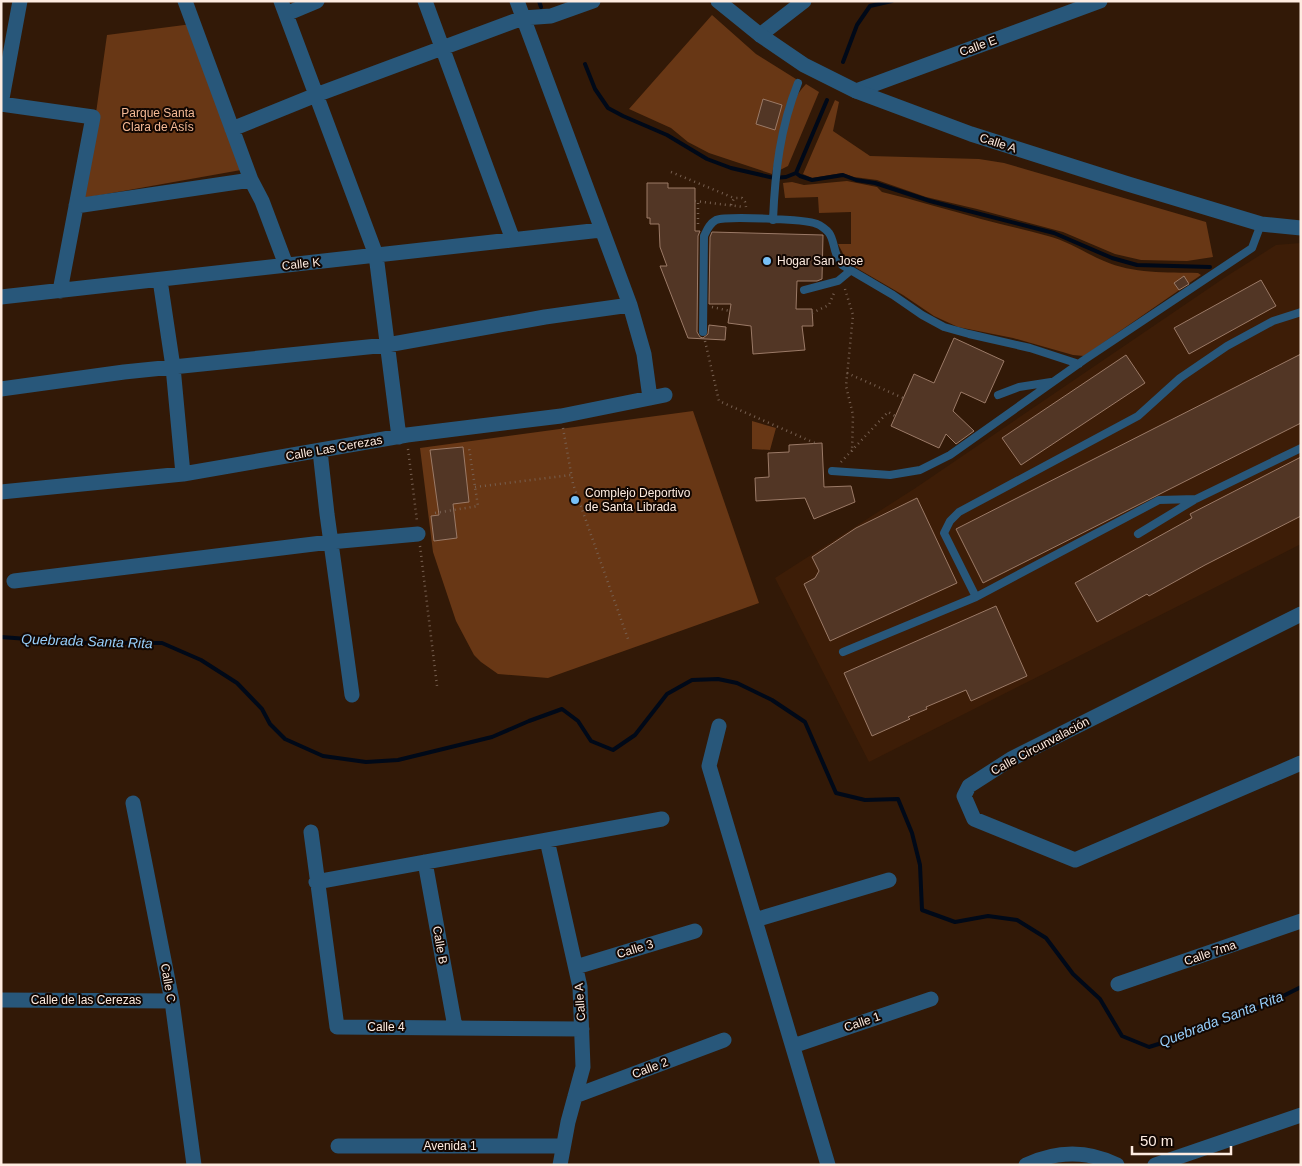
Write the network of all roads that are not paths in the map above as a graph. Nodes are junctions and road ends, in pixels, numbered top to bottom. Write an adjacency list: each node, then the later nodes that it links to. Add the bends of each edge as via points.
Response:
1 (20, 1): 17 (street)
2 (186, 1): 18 (street)
3 (317, 1): 10 (street)
4 (425, 1): 13 (street)
5 (517, 1): 11 (street)
6 (593, 1): 11 (street, via 551,16)
7 (718, 1): 12 (street, Calle A)
8 (804, 1): 12 (street)
9 (1100, 1): 15 (street, Calle E)
10 (284, 7): 16 (street)
11 (523, 18): 13 (street); 24 (street)
12 (760, 36): 15 (street, Calle A)
13 (442, 49): 16 (street); 25 (street)
14 (798, 84): 21 (lane, via 783,127)
15 (856, 92): 22 (street, Calle A, via 971,134)
16 (316, 95): 18 (street); 26 (street)
17 (1, 104): 20 (street, via 94,117)
18 (232, 129): 19 (street)
19 (251, 180): 20 (street); 27 (street)
20 (76, 206): 31 (street)
21 (773, 220): 28 (lane, via 816,223 830,233 836,258); 35 (lane, via 729,218 716,220 709,226 704,236)
22 (1261, 224): 23 (street, Calle A); 37 (lane, via 1252,248)
23 (1301, 228)
24 (601, 230): 25 (street, Calle K); 33 (street)
25 (513, 240): 26 (street, Calle K)
26 (376, 255): 27 (street, Calle K); 36 (street)
27 (286, 265): 29 (street, Calle K)
28 (850, 271): 30 (lane, via 838,281); 37 (lane, via 944,327)
29 (160, 280): 31 (street, Calle K); 38 (street)
30 (804, 290)
31 (60, 291): 32 (street, Calle K)
32 (1, 297)
33 (630, 305): 36 (street); 42 (street, Calle Las Cerezas, via 657,396 561,416)
34 (1301, 312): 53 (lane, via 1273,321 1227,346 1180,378 1138,416 959,512 944,533)
35 (703, 332)
36 (387, 345): 38 (street); 42 (street)
37 (1079, 364): 39 (lane)
38 (173, 367): 40 (street); 46 (street)
39 (1053, 382): 41 (lane, via 1019,387); 45 (lane, via 950,455 920,470 890,475)
40 (1, 389)
41 (998, 396)
42 (403, 436): 44 (street, Calle Las Cerezas)
43 (1301, 448): 48 (lane)
44 (320, 451): 46 (street, Calle Las Cerezas); 51 (street)
45 (832, 471)
46 (183, 474): 47 (street, Calle Las Cerezas)
47 (1, 492)
48 (1196, 499): 50 (lane); 53 (lane, via 1158,500)
49 (418, 534): 51 (street)
50 (1138, 534)
51 (330, 542): 52 (street); 56 (street)
52 (14, 581)
53 (976, 597): 55 (lane)
54 (1301, 614): 58 (street, Calle Circunvalación, via 1011,759 969,786 964,796 974,819 1076,860)
55 (843, 652)
56 (352, 695)
57 (719, 726): 66 (street, via 709,766)
58 (1301, 764)
59 (133, 802): 73 (street, Calle C)
60 (662, 819): 62 (street)
61 (310, 832): 65 (street, Calle 4)
62 (547, 840): 63 (street); 69 (street, Calle A)
63 (425, 862): 65 (street); 74 (street, Calle B)
64 (889, 880): 66 (street)
65 (316, 882): 74 (street, Calle 4, via 338,1027)
66 (755, 920): 77 (street)
67 (1301, 922): 70 (street, Calle 7ma)
68 (695, 931): 69 (street, Calle 3)
69 (576, 967): 75 (street, Calle A)
70 (1118, 984)
71 (932, 998): 77 (street, Calle 1)
72 (1, 1000): 73 (street, Calle de las Cerezas)
73 (172, 1001): 82 (street, Calle C)
74 (455, 1027): 75 (street, Calle 4)
75 (582, 1029): 78 (street, Calle A, via 583,1068)
76 (724, 1040): 78 (street, Calle 2)
77 (793, 1046): 84 (street)
78 (575, 1096): 81 (street, Calle A)
79 (1301, 1115): 87 (street)
80 (338, 1146): 81 (street, Avenida 1)
81 (563, 1146): 83 (street, Calle A)
82 (194, 1165)
83 (560, 1165)
84 (828, 1165)
85 (1026, 1165): 86 (street, via 1062,1153 1103,1158)
86 (1117, 1165)
87 (1155, 1165)

